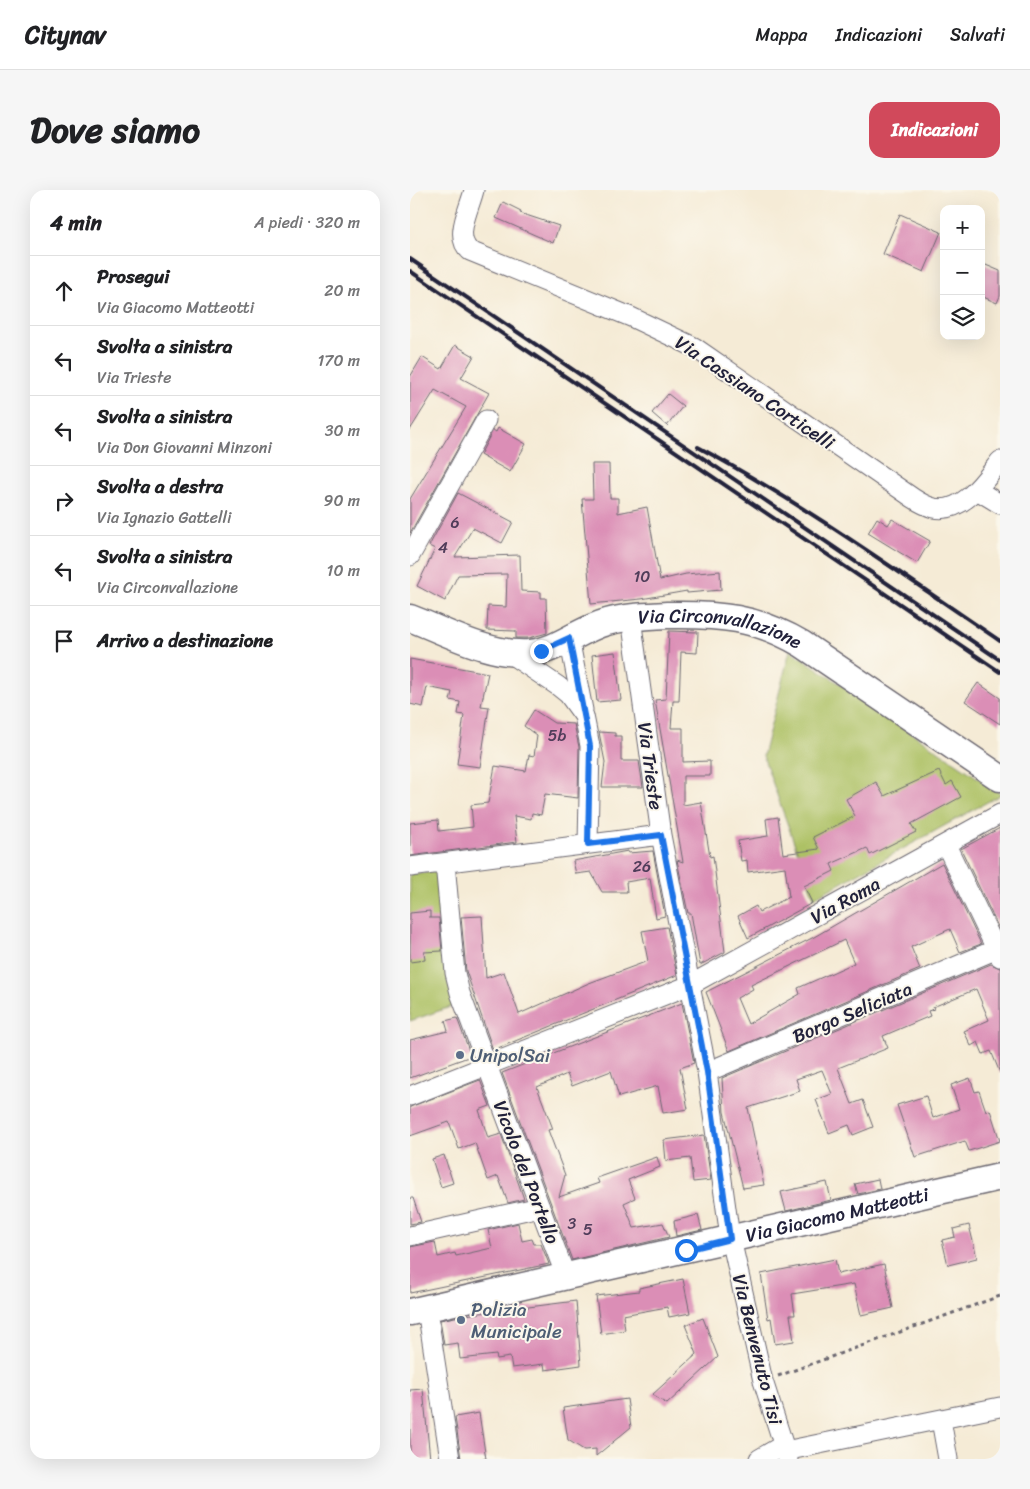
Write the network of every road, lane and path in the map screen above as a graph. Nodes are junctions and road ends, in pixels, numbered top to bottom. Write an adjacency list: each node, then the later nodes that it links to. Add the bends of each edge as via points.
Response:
1 (474, 190): 4 (street, Via Cassiano Corticelli, via 462,234 463,242 470,251 631,316 694,347 881,478 927,506 948,508)
2 (486, 420): 6 (street)
3 (1000, 460): 4 (street)
4 (977, 490): 5 (street)
5 (1000, 504)
6 (410, 556)
7 (410, 618): 10 (street, Via Circonvallazione, via 480,645)
8 (631, 618): 9 (street, Via Circonvallazione, via 607,622); 12 (street, Via Circonvallazione, via 734,616 771,627 802,644); 14 (street, Via Trieste)
9 (569, 638): 10 (street, Via Circonvallazione, via 541,651); 11 (street)
10 (506, 651): 11 (street, via 568,694)
11 (584, 716): 15 (street, via 590,746)
12 (1000, 778)
13 (1000, 814): 16 (street, Via Roma)
14 (661, 835): 15 (street); 20 (street, Via Trieste)
15 (588, 844): 17 (street)
16 (946, 845): 19 (street); 20 (street, Via Roma)
17 (445, 863): 18 (street); 21 (street, Vicolo del Portello, via 455,973)
18 (410, 867)
19 (999, 953): 22 (street, Borgo Seliciata)
20 (690, 984): 21 (street, Via Roma); 22 (street, Via Trieste)
21 (487, 1066): 23 (street, Via Roma); 25 (street, Vicolo del Portello)
22 (707, 1072): 27 (street, Via Trieste)
23 (410, 1096)
24 (1000, 1177): 27 (street, Via Giacomo Matteotti)
25 (540, 1207): 26 (street); 28 (street, Vicolo del Portello)
26 (410, 1236)
27 (730, 1239): 28 (street, Via Giacomo Matteotti); 31 (street, Via Benvenuto Tisi)
28 (566, 1277): 30 (street, Via Giacomo Matteotti)
29 (1000, 1296): 31 (path)
30 (418, 1311): 35 (street)
31 (763, 1381): 34 (street, Via Benvenuto Tisi)
32 (1000, 1407): 33 (street)
33 (940, 1420): 34 (street); 37 (street)
34 (785, 1452): 36 (street)
35 (450, 1459)
36 (759, 1459)
37 (948, 1459)

